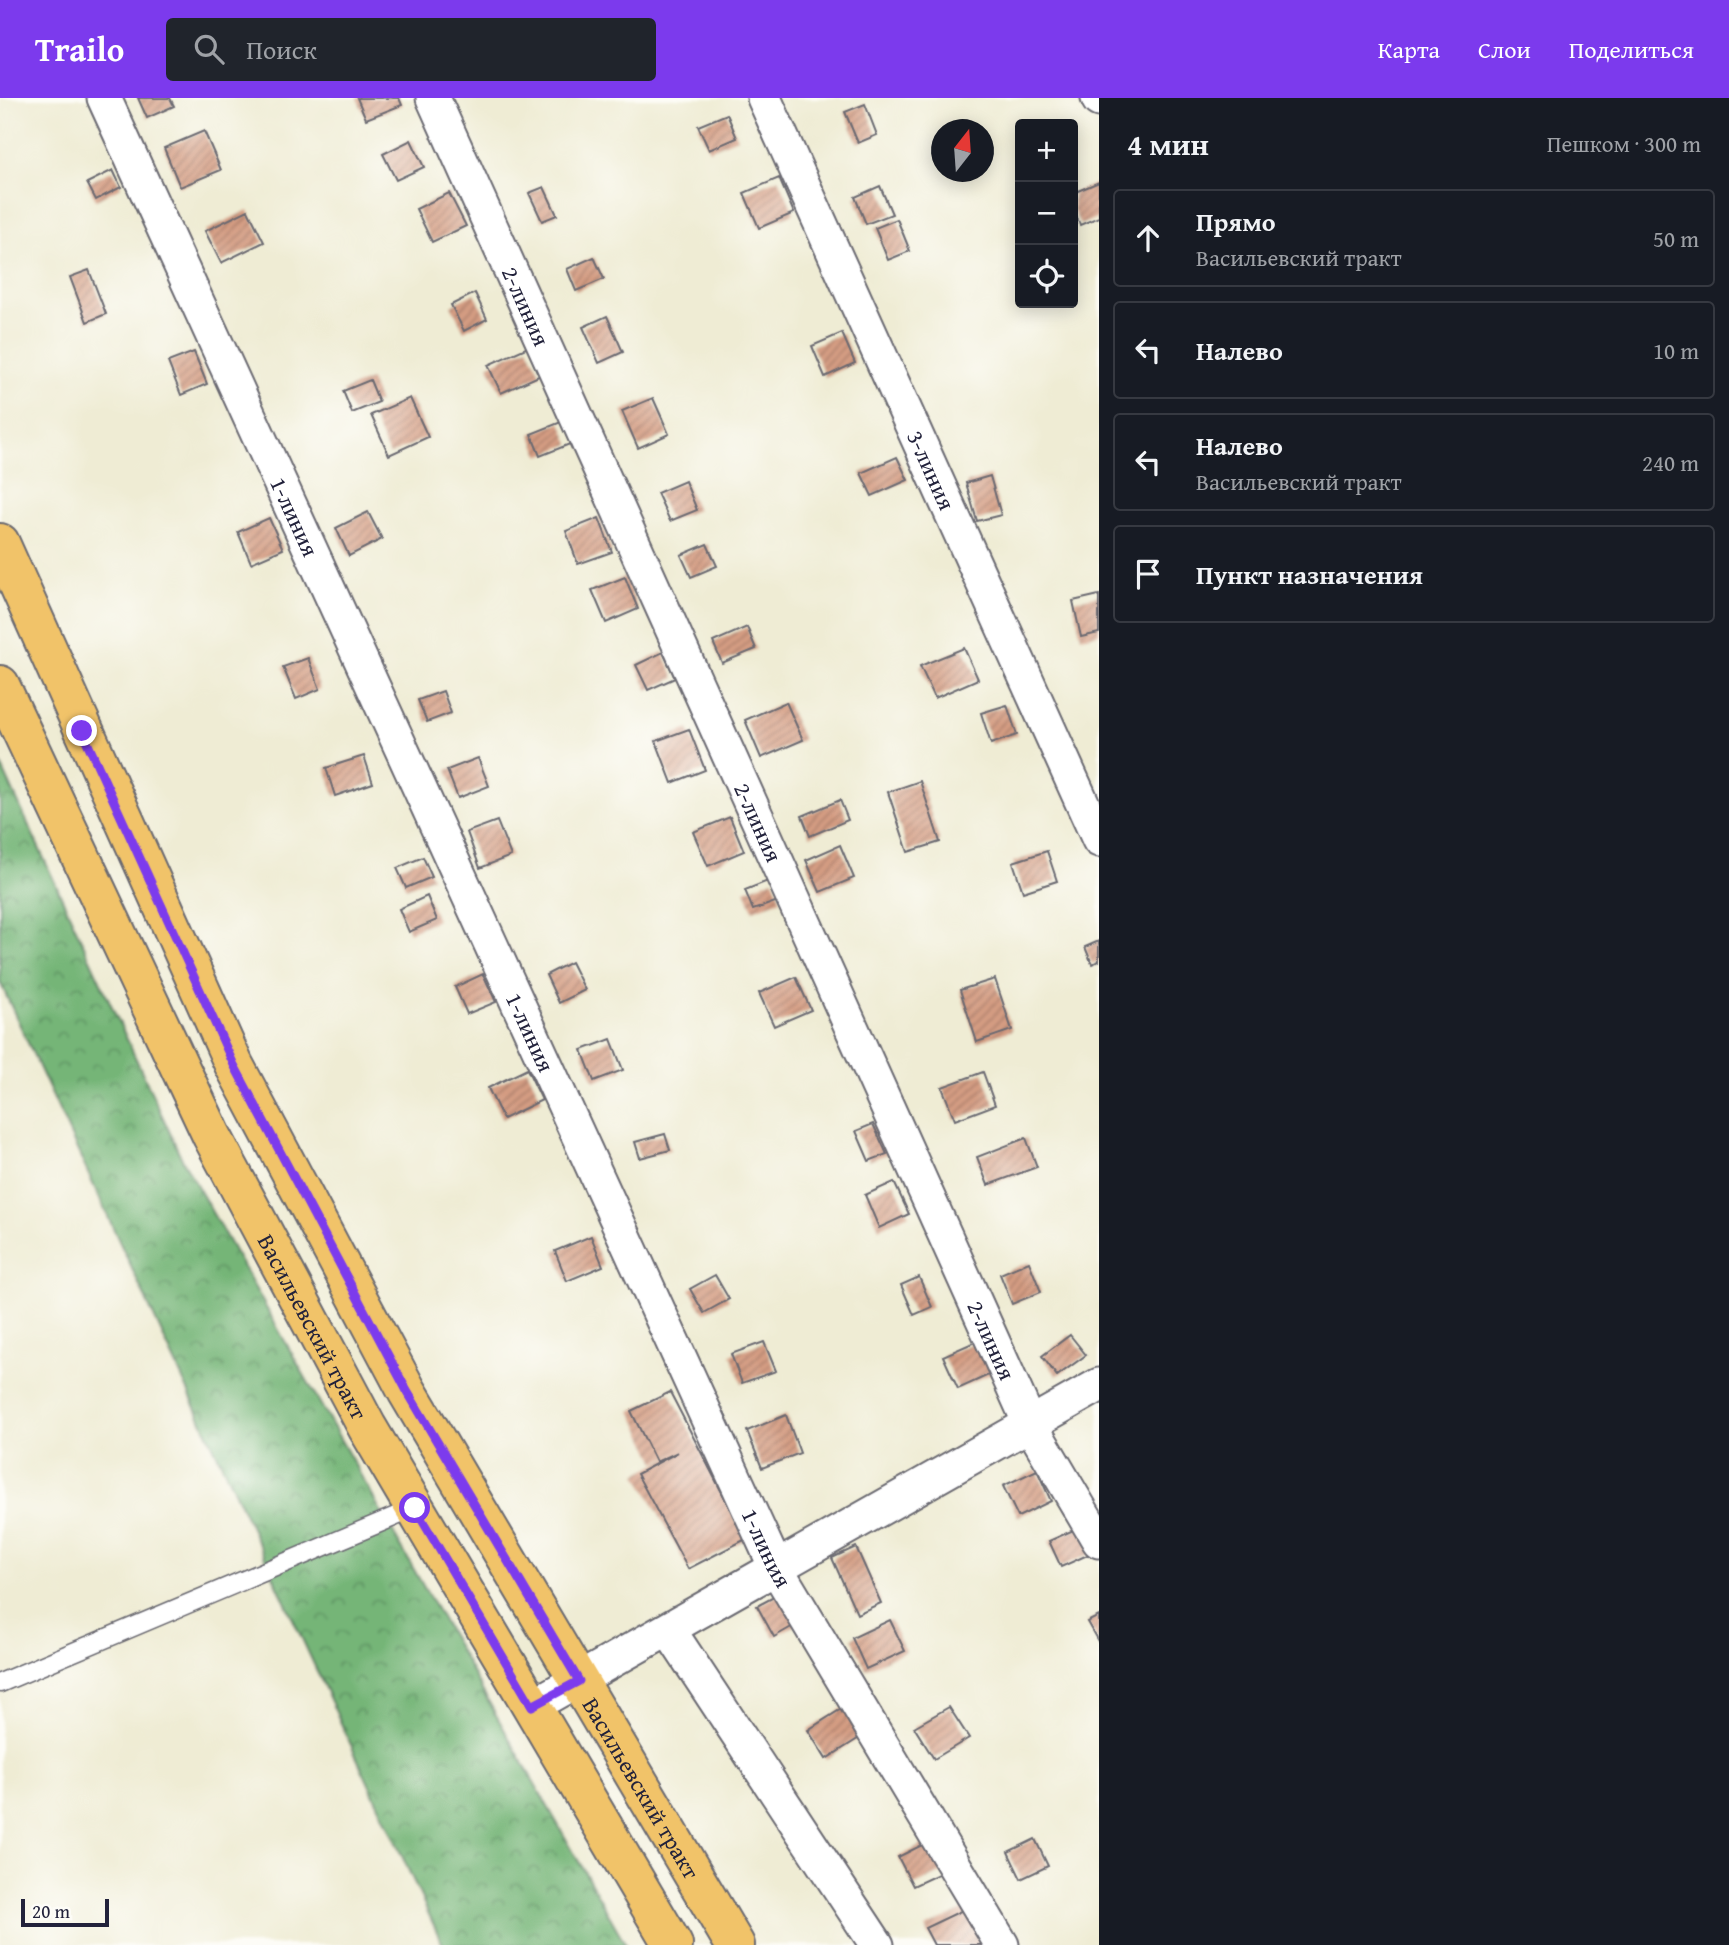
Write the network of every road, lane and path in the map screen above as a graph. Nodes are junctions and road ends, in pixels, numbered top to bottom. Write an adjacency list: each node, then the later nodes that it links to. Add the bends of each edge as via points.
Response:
1 (104, 98): 11 (street, 1-линия)
2 (433, 98): 8 (street, 2-линия)
3 (764, 98): 6 (street, 3-линия)
4 (0, 543): 13 (main road, Васильевский тракт, via 234,1065 407,1391)
5 (3, 700): 9 (main road, Васильевский тракт, via 212,1136)
6 (1099, 841)
7 (1099, 1385): 8 (street)
8 (1030, 1424): 10 (street, 2-линия); 11 (street)
9 (415, 1508): 14 (lane); 15 (main road, Васильевский тракт)
10 (1099, 1541)
11 (776, 1569): 12 (street); 19 (street, 1-линия)
12 (669, 1630): 13 (street); 18 (street)
13 (579, 1681): 15 (street); 17 (main road, Васильевский тракт)
14 (0, 1684)
15 (532, 1706): 16 (main road, Васильевский тракт)
16 (673, 1945)
17 (735, 1945)
18 (877, 1945)
19 (1002, 1945)

